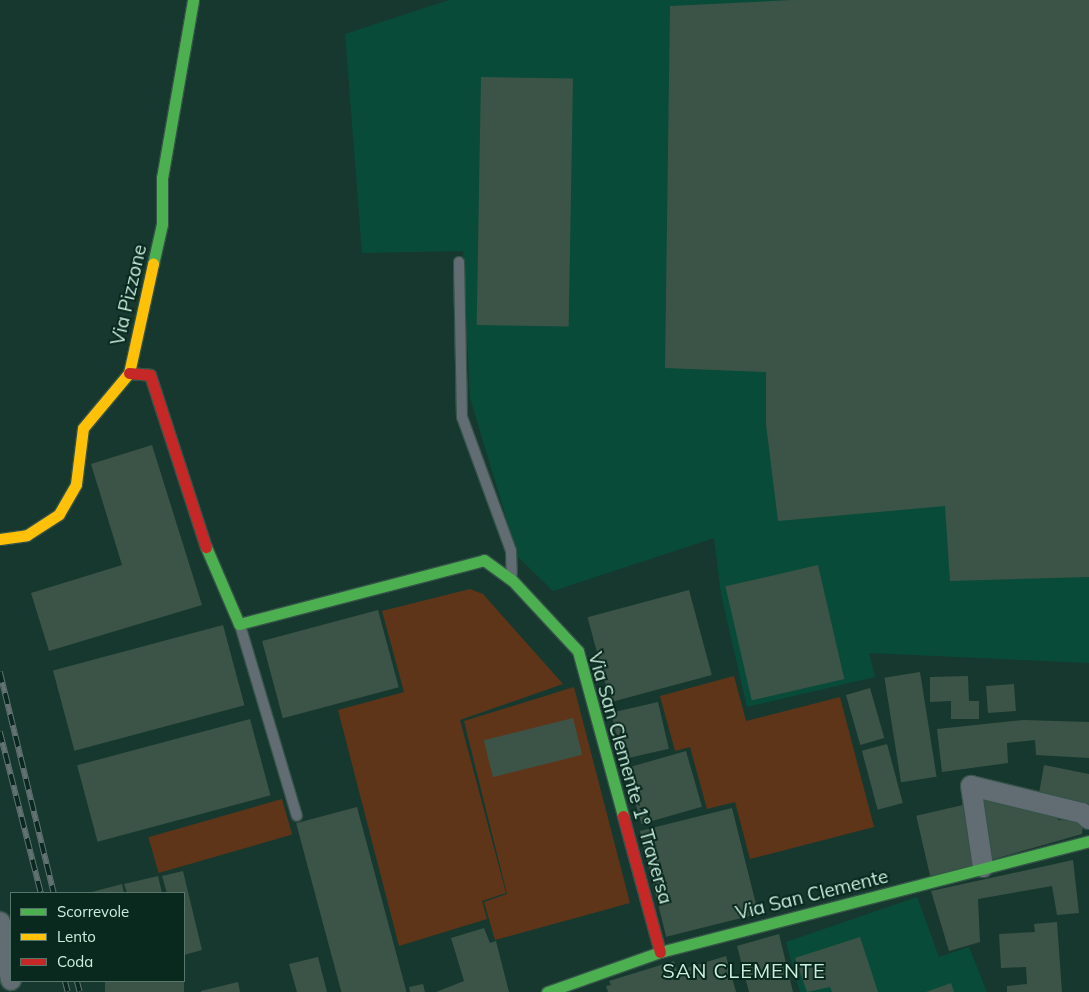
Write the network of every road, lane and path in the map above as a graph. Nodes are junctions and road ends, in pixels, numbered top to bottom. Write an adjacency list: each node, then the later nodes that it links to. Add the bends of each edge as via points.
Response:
1 (193, 0): 3 (street, Via Pizzone, via 162,178 162,224)
2 (459, 262): 5 (lane, via 462,417 511,551)
3 (128, 373): 4 (street, Via Pizzone, via 83,428 76,484 59,514 27,535); 6 (street, via 150,375 214,570)
4 (0, 539)
5 (512, 580): 6 (street, Via San Clemente 1° Traversa, via 484,560); 12 (street, Via San Clemente 1° Traversa, via 578,651)
6 (239, 624): 7 (lane)
7 (297, 816)
8 (1089, 819): 10 (street, via 1082,813 971,786)
9 (1089, 841): 10 (street, Via San Clemente)
10 (983, 867): 12 (street, Via San Clemente)
11 (0, 922): 13 (street)
12 (660, 952): 14 (street, Via San Clemente)
13 (10, 975)
14 (592, 984): 15 (street, Via San Clemente)
15 (546, 992)

